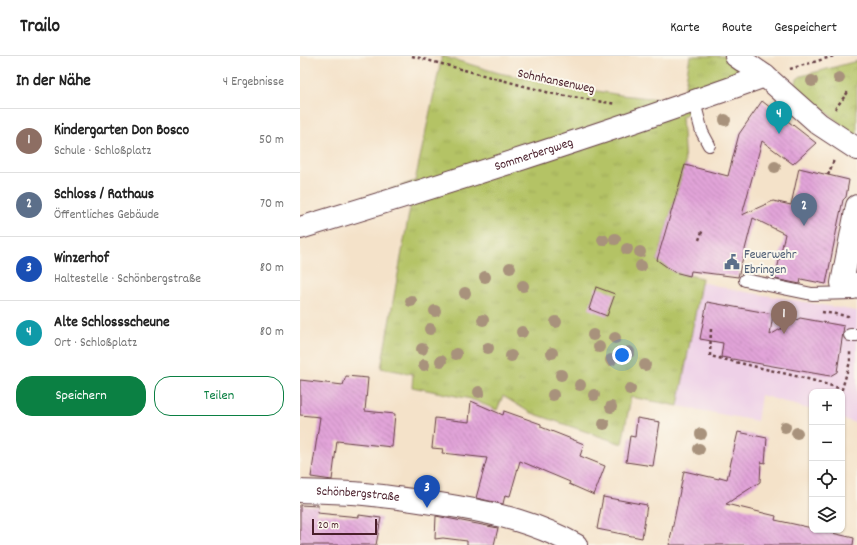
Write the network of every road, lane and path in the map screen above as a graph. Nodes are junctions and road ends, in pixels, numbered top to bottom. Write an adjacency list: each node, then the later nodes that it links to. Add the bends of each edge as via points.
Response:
1 (412, 56): 7 (path, Sohnhansenweg, via 554,94)
2 (736, 56): 4 (street)
3 (834, 56): 4 (path)
4 (765, 76): 6 (street, Sommerbergweg); 10 (street, via 819,124)
5 (848, 92): 8 (path)
6 (694, 102): 9 (lane, via 702,132); 14 (street, Sommerbergweg)
7 (617, 104)
8 (837, 106)
9 (709, 144)
10 (857, 149)
11 (834, 158): 12 (path)
12 (828, 175)
13 (857, 206): 18 (street, via 842,283)
14 (300, 228)
15 (702, 229): 16 (path)
16 (699, 240)
17 (745, 280): 19 (lane, via 812,294)
18 (857, 284)
19 (857, 293)
20 (711, 329): 21 (path, via 710,356 842,389)
21 (854, 335)
22 (300, 491): 23 (street, Schönbergstraße, via 363,494 475,510 542,529)
23 (576, 545)

